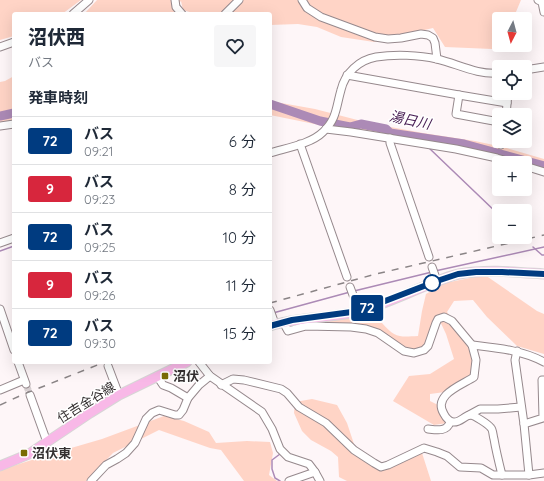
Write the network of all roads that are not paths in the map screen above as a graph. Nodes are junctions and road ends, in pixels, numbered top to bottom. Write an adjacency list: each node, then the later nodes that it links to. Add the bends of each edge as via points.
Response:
1 (89, 0): 6 (street)
2 (175, 0): 7 (street)
3 (239, 0): 8 (street)
4 (302, 0): 12 (street, via 307,8 321,17 375,37 388,39 428,35 435,43)
5 (538, 0): 9 (street, via 542,2)
6 (75, 12)
7 (180, 12)
8 (227, 12)
9 (544, 12)
10 (12, 43): 11 (street)
11 (0, 47)
12 (437, 59): 15 (street, via 467,69); 16 (street, via 412,55 376,57 360,62)
13 (544, 67): 14 (street)
14 (532, 69)
15 (492, 73)
16 (347, 75): 17 (street); 24 (street, via 334,118)
17 (459, 95): 19 (street); 21 (street, via 456,114)
18 (507, 100): 19 (street)
19 (507, 103): 20 (street)
20 (507, 108)
21 (492, 121)
22 (12, 124): 23 (street)
23 (0, 126)
24 (326, 128): 25 (street); 26 (street, via 314,139)
25 (390, 138): 28 (street); 33 (street)
26 (300, 144): 27 (street); 36 (street)
27 (272, 152)
28 (492, 157)
29 (532, 168): 30 (street)
30 (544, 172)
31 (12, 239): 32 (street)
32 (0, 243)
33 (428, 257)
34 (432, 267): 37 (street)
35 (544, 274): 37 (main road, via 476,272 458,274)
36 (347, 277)
37 (437, 281): 40 (main road)
38 (350, 287): 40 (street)
39 (0, 309): 42 (street)
40 (359, 311): 43 (main road)
41 (272, 314): 43 (street)
42 (2, 322): 45 (street)
43 (276, 324): 44 (street, via 288,331 306,326 366,329 378,333 404,351 414,352 424,350 428,346 436,323 444,317 452,321)
44 (472, 344): 46 (street); 62 (street, via 476,360 474,377 450,391 441,402 441,409)
45 (12, 345)
46 (516, 351): 47 (street); 60 (street)
47 (544, 362)
48 (19, 364): 56 (street, via 25,382)
49 (184, 364): 52 (main road, 住吉金谷線)
50 (201, 364): 53 (street)
51 (108, 366): 58 (street)
52 (158, 376): 58 (main road, 住吉金谷線); 59 (street, via 163,386)
53 (210, 376): 55 (street); 59 (street)
54 (544, 380): 63 (street, via 543,418)
55 (221, 385): 67 (street, via 262,412 280,449 288,457 309,464); 71 (street, via 233,379 281,389 299,407 326,423 354,450 381,467 424,448 447,456 460,467 481,468)
56 (0, 390)
57 (30, 395): 65 (street)
58 (119, 395): 65 (main road, 住吉金谷線)
59 (188, 398): 72 (street, via 179,415 159,410 152,413 146,419 136,444 106,465)
60 (521, 407): 61 (street, via 480,409); 63 (street)
61 (469, 415): 62 (street, via 456,422); 69 (street, via 491,428)
62 (450, 422): 64 (street, via 447,428)
63 (524, 424): 70 (street)
64 (428, 429)
65 (47, 442): 66 (main road, 住吉金谷線, via 29,454)
66 (0, 466)
67 (315, 472): 73 (street); 74 (street)
68 (544, 473): 70 (street)
69 (502, 475): 70 (street); 71 (street)
70 (529, 475)
71 (493, 478)
72 (91, 481)
73 (289, 481)
74 (320, 481)

